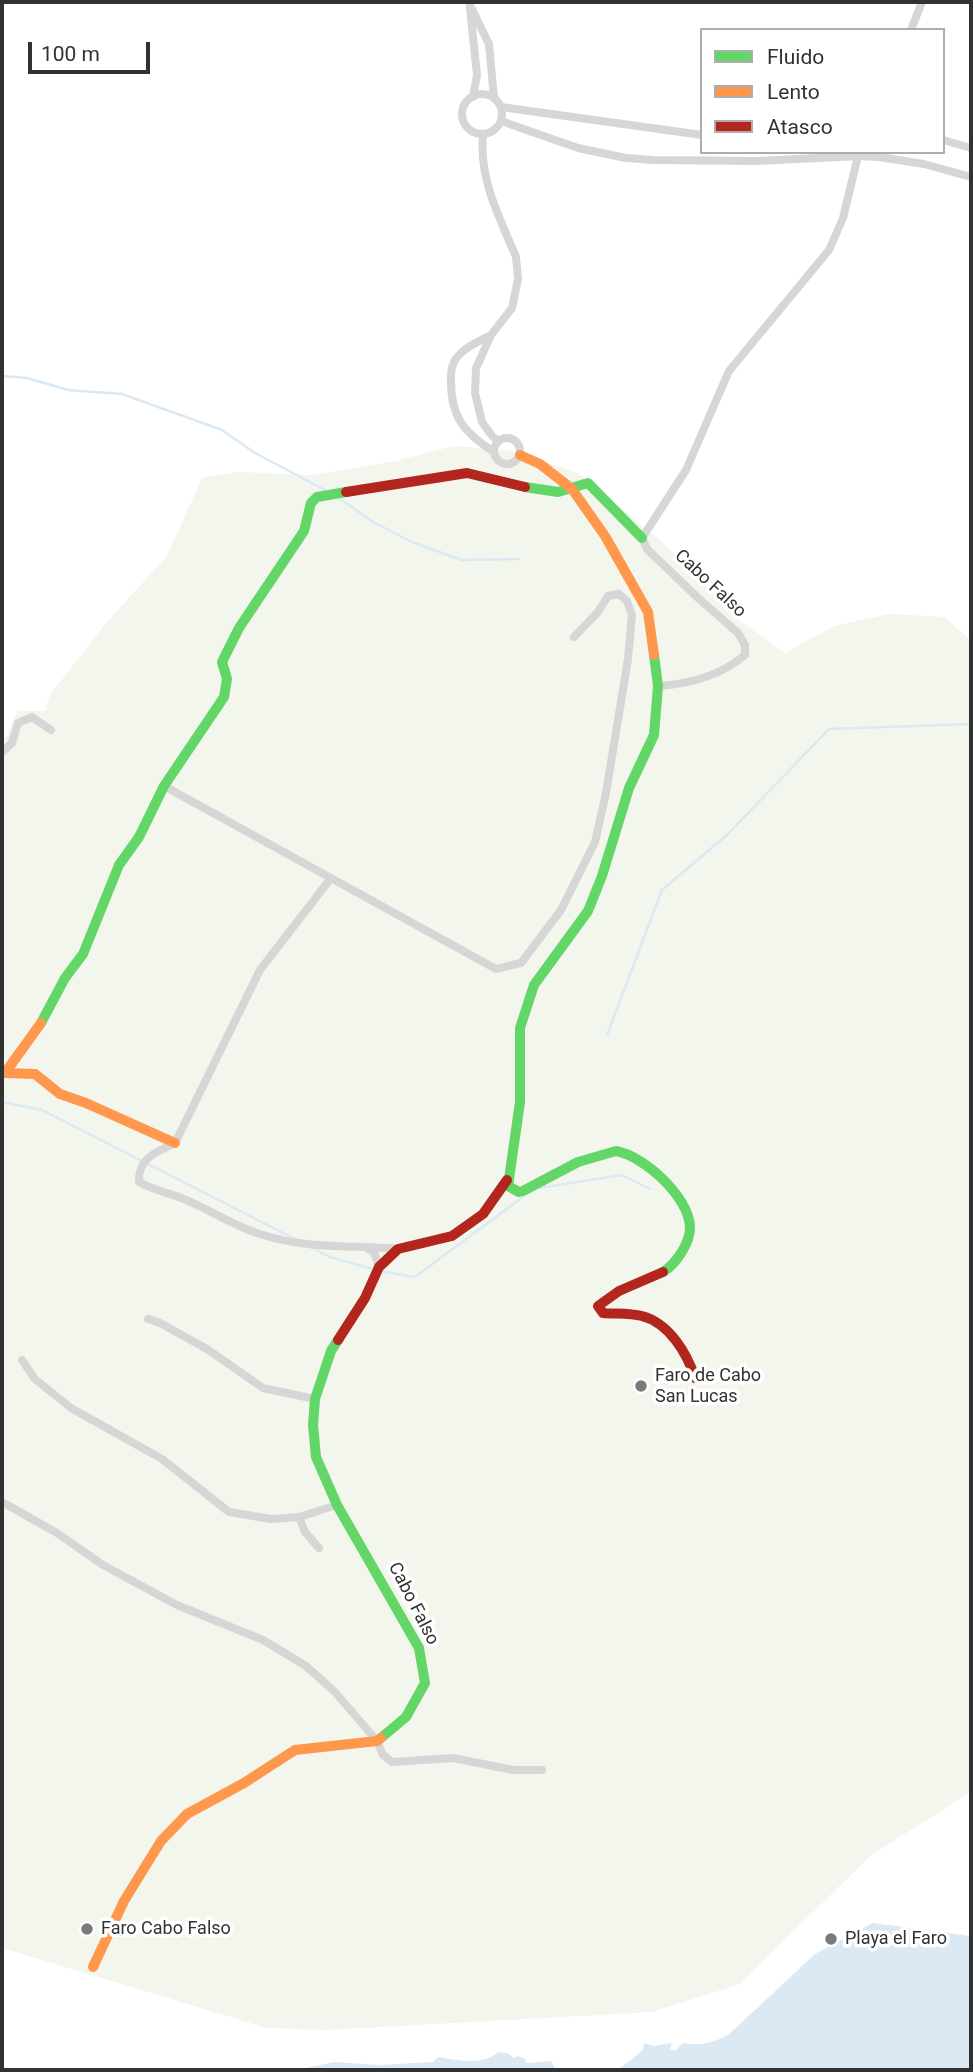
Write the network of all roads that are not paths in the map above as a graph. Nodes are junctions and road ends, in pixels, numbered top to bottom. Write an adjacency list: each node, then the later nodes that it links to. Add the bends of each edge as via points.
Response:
1 (469, 2): 4 (street, via 477,75); 5 (street, via 489,44)
2 (922, 2): 3 (street)
3 (912, 28)
4 (473, 97): 5 (street); 8 (street, via 464,105 463,121 471,131)
5 (494, 98): 6 (street)
6 (501, 107): 7 (street); 9 (street)
7 (501, 121): 8 (street); 12 (street, via 578,148 639,159 757,161)
8 (483, 135): 14 (street, via 484,179 516,257 517,279 512,308)
9 (700, 135)
10 (945, 141): 11 (street)
11 (971, 148)
12 (859, 154): 13 (street); 23 (street, via 843,218 829,250 729,371 691,460)
13 (971, 177)
14 (491, 335): 15 (street); 16 (street)
15 (470, 346): 16 (street); 18 (street, via 450,371 450,397)
16 (484, 353): 17 (street, via 476,368 475,393)
17 (482, 422): 18 (street); 19 (street)
18 (467, 431): 20 (street)
19 (499, 441): 20 (street); 21 (street, via 515,440)
20 (494, 452): 21 (street, via 503,464)
21 (520, 456): 22 (street, via 540,464)
22 (572, 489): 23 (street, via 588,483); 25 (street, via 606,536 648,612); 28 (street, via 541,491 467,473 317,496 304,531 239,628 222,662 227,679 223,698)
23 (642, 538): 25 (street, Cabo Falso, via 745,645 745,655 716,673 686,684)
24 (574, 637): 29 (street, via 608,596 619,594 627,601 632,615 628,659 595,842 561,910 521,963 496,969)
25 (658, 685): 32 (street, Cabo Falso, via 654,735 629,788 603,876 588,911 534,985 520,1028 520,1101)
26 (51, 730): 27 (street, via 32,716 18,723 12,743)
27 (2, 752)
28 (164, 786): 29 (street); 30 (street, via 139,837 119,865 83,954 44,1019)
29 (331, 878): 31 (street, via 260,970)
30 (3, 1072): 31 (street, via 35,1074 60,1094)
31 (175, 1143): 33 (street, via 145,1162 139,1182 263,1235 307,1245)
32 (508, 1180): 34 (street, Cabo Falso, via 483,1214 452,1236); 38 (street, via 511,1189 523,1191 578,1161 616,1151 666,1181 688,1219 689,1235 682,1250 664,1272 635,1282 598,1306 603,1313 644,1316 663,1327)
33 (367, 1248): 34 (street); 35 (street, via 374,1252)
34 (398, 1249): 35 (street, Cabo Falso)
35 (379, 1267): 39 (street, Cabo Falso, via 331,1352)
36 (148, 1319): 39 (street, via 207,1349 263,1388)
37 (22, 1360): 42 (street, via 35,1380 71,1408 162,1459 229,1512 271,1519)
38 (695, 1378)
39 (314, 1399): 41 (street, Cabo Falso, via 316,1457)
40 (2, 1502): 44 (street, via 164,1599 263,1640 306,1666)
41 (337, 1505): 42 (street); 44 (street, Cabo Falso, via 419,1648 425,1683 406,1717)
42 (299, 1517): 43 (street)
43 (319, 1548)
44 (377, 1741): 45 (street, via 392,1762 453,1758 513,1770); 46 (street, via 295,1750 187,1814 160,1840)
45 (542, 1770)
46 (93, 1967)

